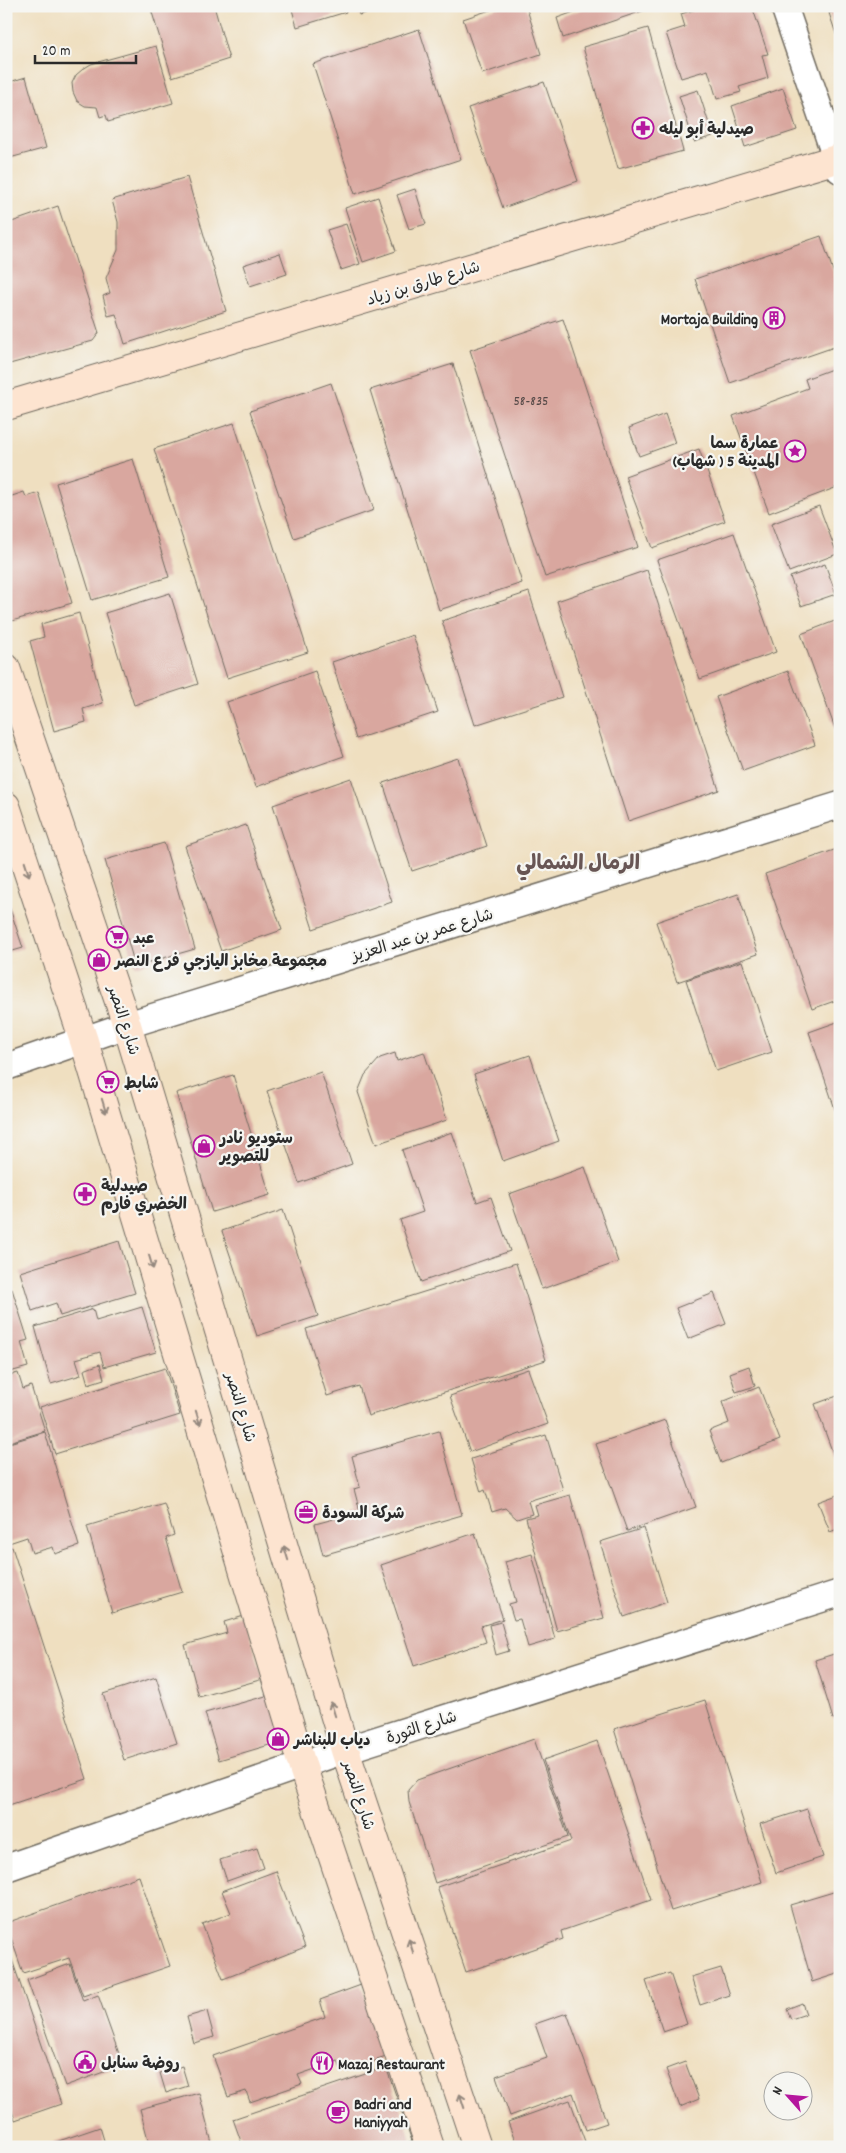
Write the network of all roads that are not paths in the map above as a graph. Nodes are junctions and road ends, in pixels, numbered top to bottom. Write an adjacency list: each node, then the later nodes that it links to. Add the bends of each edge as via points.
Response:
1 (784, 6): 2 (street)
2 (839, 162): 3 (main road, شارع طارق بن زياد)
3 (6, 406)
4 (6, 668): 7 (main road, شارع النصر)
5 (840, 805): 7 (street, شارع عمر بن عبد العزيز)
6 (6, 806): 8 (main road, one-way to 8)
7 (128, 1025): 8 (street, شارع عمر بن عبد العزيز); 11 (main road, شارع النصر, one-way to 7)
8 (84, 1041): 9 (street, شارع عمر بن عبد العزيز); 12 (main road, one-way to 12)
9 (6, 1067)
10 (840, 1593): 11 (street, شارع الثورة)
11 (345, 1750): 12 (street, شارع الثورة); 15 (main road, شارع النصر, one-way to 11)
12 (302, 1765): 13 (street, شارع الثورة); 14 (main road)
13 (6, 1868)
14 (430, 2147)
15 (478, 2147)

